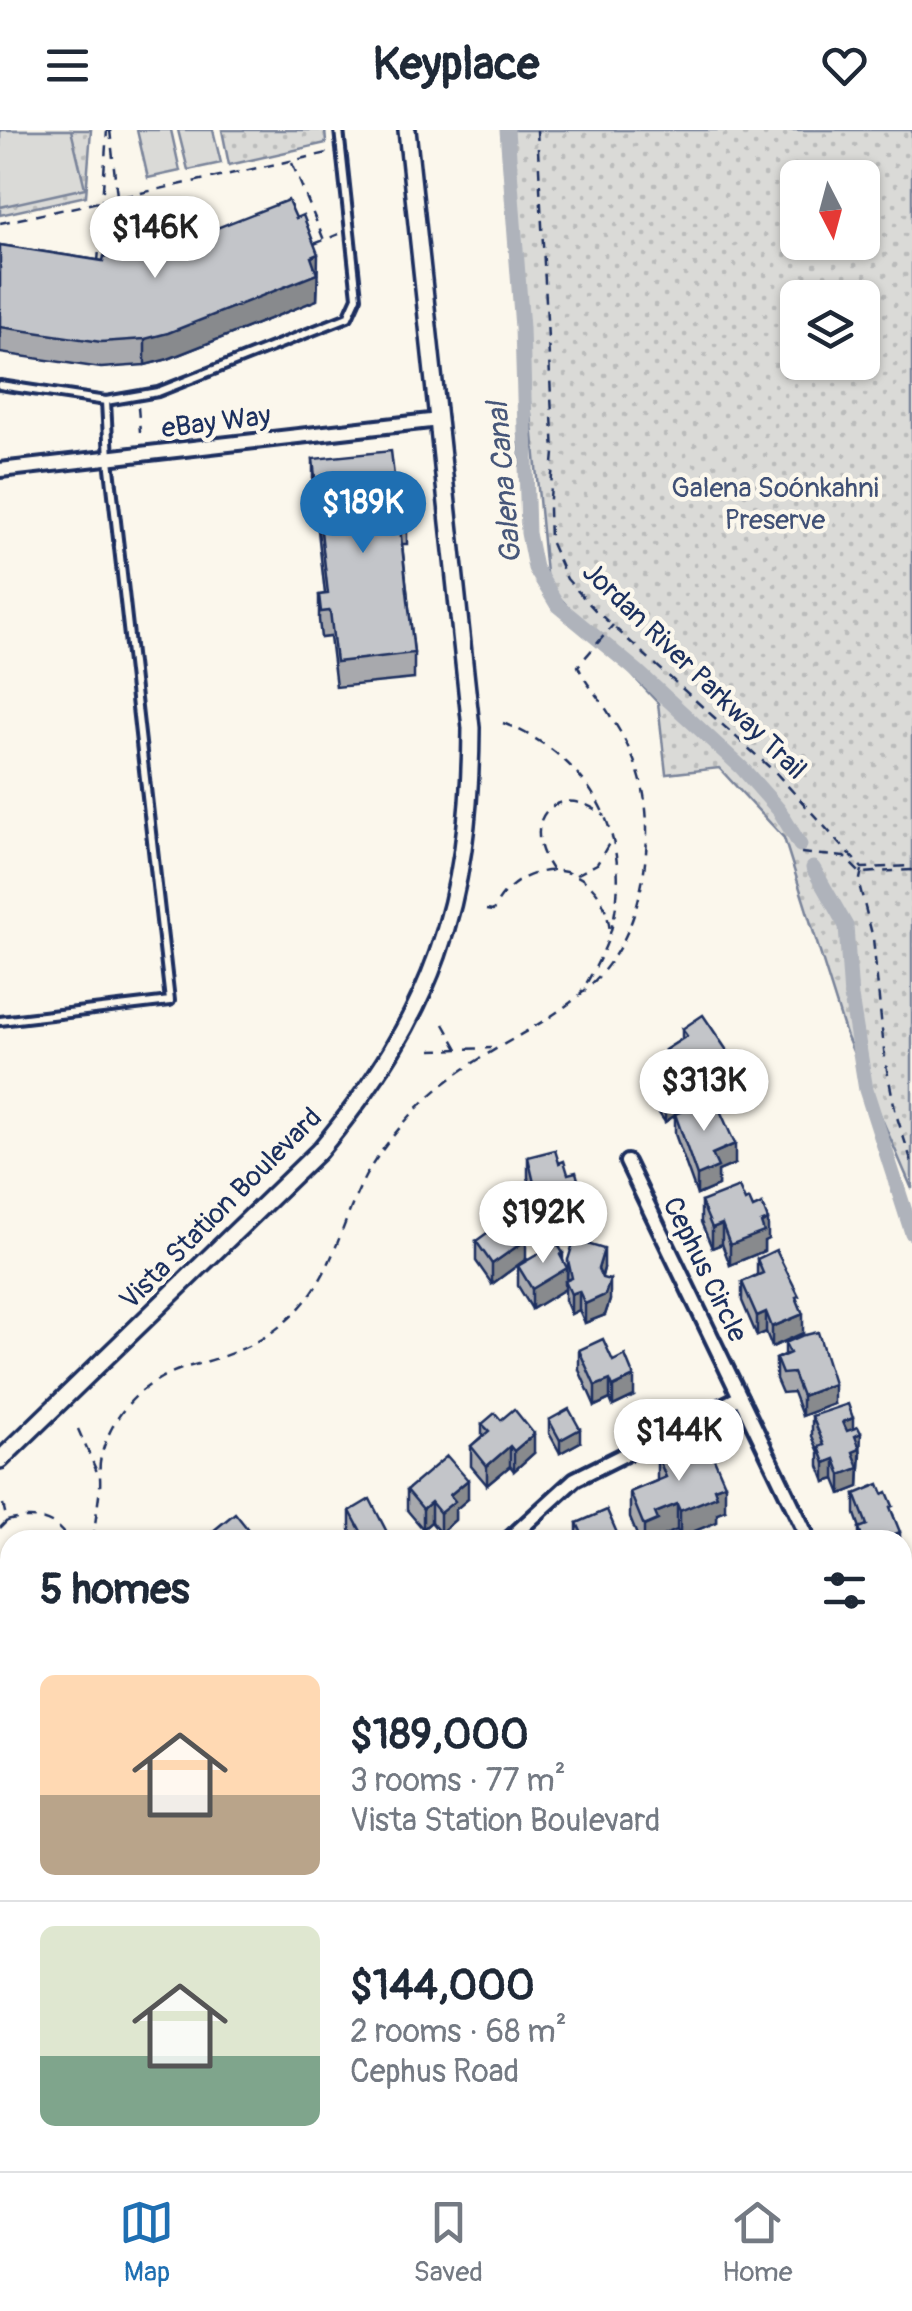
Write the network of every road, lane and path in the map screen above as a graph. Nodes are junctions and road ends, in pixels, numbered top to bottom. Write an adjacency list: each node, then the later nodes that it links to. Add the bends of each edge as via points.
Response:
1 (109, 130): 7 (path); 8 (path)
2 (338, 130): 16 (lane, via 357,300 350,316 158,392)
3 (407, 130): 18 (street, Vista Station Boulevard)
4 (537, 130): 22 (path, Jordan River Parkway Trail, via 554,454 550,542 567,578)
5 (330, 153): 6 (path)
6 (291, 161): 7 (path); 11 (path)
7 (117, 198): 8 (path); 13 (path)
8 (102, 202): 9 (path); 14 (path)
9 (0, 223)
10 (340, 234): 11 (path)
11 (324, 240): 12 (path)
12 (308, 246)
13 (124, 262)
14 (96, 278)
15 (0, 385): 16 (lane)
16 (106, 401): 20 (lane)
17 (138, 405): 19 (path)
18 (439, 420): 20 (street, eBay Way); 43 (street, Vista Station Boulevard, via 471,728 470,774 451,914 420,1004 377,1075 318,1151)
19 (140, 432)
20 (109, 459): 21 (street, eBay Way); 34 (lane, via 170,1001)
21 (0, 470)
22 (613, 625): 28 (path, Jordan River Parkway Trail, via 776,772); 33 (path, via 578,666 640,779 647,856 634,916 617,951)
23 (502, 724): 24 (path, via 574,768)
24 (607, 818): 25 (path); 29 (path, via 574,801 549,809 537,838)
25 (612, 839): 30 (path, via 597,864); 32 (path, via 617,904)
26 (801, 852): 28 (path, via 844,858)
27 (912, 868): 28 (path)
28 (862, 871): 40 (path, via 885,1060)
29 (554, 872): 30 (path); 31 (path, via 510,884 494,911)
30 (573, 876): 32 (path, via 602,900)
31 (486, 910)
32 (611, 933): 33 (path)
33 (579, 998): 36 (path)
34 (0, 1021)
35 (444, 1024): 38 (path)
36 (498, 1047): 38 (path); 44 (path, via 434,1092 386,1146 311,1296 253,1345 170,1372 137,1394 107,1438)
37 (430, 1050): 38 (path)
38 (458, 1050)
39 (627, 1162): 41 (street, Cephus Circle)
40 (912, 1163)
41 (740, 1397): 50 (street, via 575,1480); 51 (street, Cephus Circle)
42 (78, 1429): 44 (path)
43 (0, 1460)
44 (100, 1478): 49 (path)
45 (3, 1504): 46 (path)
46 (7, 1521): 47 (path); 48 (path, via 38,1517)
47 (0, 1528)
48 (60, 1530)
49 (93, 1530)
50 (519, 1530)
51 (804, 1530)

